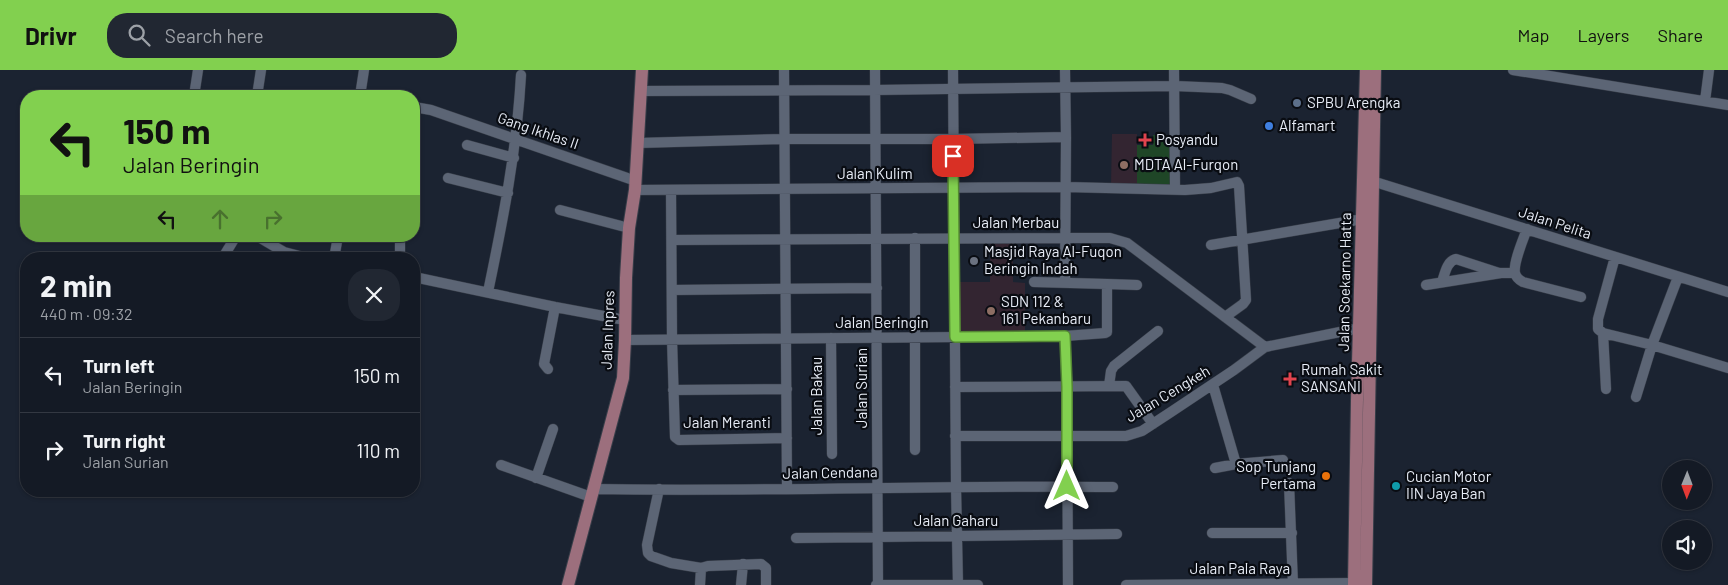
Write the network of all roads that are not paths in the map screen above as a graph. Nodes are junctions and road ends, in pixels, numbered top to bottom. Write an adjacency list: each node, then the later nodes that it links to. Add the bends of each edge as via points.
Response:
1 (198, 70): 18 (street)
2 (261, 70): 19 (street)
3 (364, 70): 20 (street)
4 (642, 70): 23 (main road, Jalan Inpres)
5 (784, 70): 21 (street)
6 (875, 70): 22 (street, Jalan Surian)
7 (953, 70): 17 (street)
8 (1065, 70): 16 (street)
9 (1174, 70): 15 (street)
10 (1366, 70): 47 (main road, Jalan Soekarno Hatta)
11 (1375, 70): 37 (main road, Jalan Soekarno Hatta)
12 (1512, 70): 25 (street)
13 (1709, 70): 25 (street)
14 (521, 75): 29 (street)
15 (1174, 86): 16 (street); 24 (street, via 1222,88); 43 (street)
16 (1065, 88): 17 (street); 28 (street)
17 (954, 89): 22 (street); 31 (street)
18 (195, 90)
19 (258, 90)
20 (361, 90)
21 (784, 90): 22 (street); 23 (street); 30 (street)
22 (875, 90): 32 (street, Jalan Surian)
23 (641, 91): 33 (main road, Jalan Inpres)
24 (1251, 99)
25 (1705, 101): 26 (street)
26 (1728, 105)
27 (420, 108): 29 (street, Gang Ikhlas II)
28 (1066, 137): 31 (street); 40 (street)
29 (516, 139): 35 (street); 38 (street, Gang Ikhlas II)
30 (784, 139): 32 (street); 33 (street); 41 (street)
31 (953, 139): 32 (street); 39 (street)
32 (875, 140): 42 (street, Jalan Surian)
33 (638, 143): 38 (main road, Jalan Inpres)
34 (467, 145): 35 (street)
35 (514, 158): 45 (street)
36 (448, 178): 45 (street)
37 (1372, 182): 49 (street, Jalan Pelita); 95 (main road, Jalan Soekarno Hatta)
38 (636, 185): 44 (street, Jalan Kulim); 48 (main road, Jalan Inpres)
39 (954, 188): 40 (street, Jalan Kulim); 42 (street, Jalan Kulim); 52 (street)
40 (1066, 188): 43 (street, Jalan Kulim); 53 (street)
41 (785, 189): 42 (street, Jalan Kulim); 44 (street, Jalan Kulim); 54 (street)
42 (876, 189): 50 (street, Jalan Surian)
43 (1175, 189): 55 (street, Jalan Kulim, via 1211,188 1238,182)
44 (671, 190): 56 (street, Jalan Meranti)
45 (508, 193): 74 (street)
46 (560, 210): 48 (street)
47 (1363, 220): 55 (street); 80 (main road, Jalan Soekarno Hatta)
48 (629, 228): 79 (main road, Jalan Inpres)
49 (1527, 229): 60 (street, Jalan Pelita); 62 (street)
50 (876, 238): 51 (street, Jalan Merbau); 54 (street, Jalan Merbau); 71 (street, Jalan Surian)
51 (915, 238): 52 (street, Jalan Merbau); 87 (street)
52 (954, 238): 53 (street, Jalan Merbau); 84 (street)
53 (1067, 238): 67 (street); 78 (street, Jalan Merbau, via 1122,240)
54 (785, 239): 56 (street, Jalan Merbau); 72 (street)
55 (1243, 239): 58 (street); 78 (street, via 1246,300)
56 (672, 240): 73 (street, Jalan Meranti)
57 (267, 242): 59 (street)
58 (1211, 246)
59 (284, 252)
60 (1615, 257): 63 (street, Jalan Pelita); 82 (street, via 1598,319 1598,328)
61 (1501, 273): 62 (street); 66 (street); 66 (street, via 1456,259 1449,264)
62 (1515, 273): 76 (street, via 1523,282)
63 (1678, 277): 75 (street, Jalan Pelita); 91 (street)
64 (420, 278): 74 (street)
65 (1034, 282): 67 (street)
66 (1442, 282): 70 (street)
67 (1066, 283): 68 (street)
68 (1107, 284): 69 (street); 83 (street, Jalan Beringin, via 1107,332)
69 (1137, 285)
70 (1426, 285)
71 (877, 288): 72 (street); 86 (street, Jalan Surian)
72 (787, 289): 73 (street); 89 (street)
73 (672, 290): 88 (street, Jalan Meranti)
74 (488, 292): 77 (street)
75 (1728, 292)
76 (1580, 297)
77 (555, 307): 79 (street); 94 (street, via 544,364)
78 (1225, 317): 92 (street, Jalan Merbau)
79 (625, 320): 90 (main road, Jalan Inpres)
80 (1360, 328): 92 (street); 95 (main road, Jalan Soekarno Hatta)
81 (1158, 331): 97 (street, via 1114,366)
82 (1603, 333): 91 (street); 101 (street)
83 (1065, 336): 84 (street, Jalan Beringin); 99 (street)
84 (955, 337): 87 (street, Jalan Beringin); 98 (street)
85 (831, 338): 86 (street, Jalan Beringin); 89 (street, Jalan Beringin); 110 (street, Jalan Bakau)
86 (877, 338): 87 (street, Jalan Beringin); 119 (street, Jalan Surian)
87 (916, 338): 109 (street)
88 (672, 339): 89 (street, Jalan Beringin); 90 (street, Jalan Beringin); 102 (street, Jalan Meranti)
89 (787, 339): 100 (street)
90 (625, 340): 123 (main road, Jalan Inpres, via 623,378)
91 (1652, 344): 93 (street); 103 (street)
92 (1265, 347): 96 (street, Jalan Cengkeh)
93 (1728, 368)
94 (548, 369)
95 (1364, 379): 135 (main road, Jalan Soekarno Hatta)
96 (1213, 385): 104 (street, Jalan Cengkeh); 112 (street)
97 (1109, 386): 99 (street); 104 (street, via 1128,388)
98 (955, 387): 99 (street); 107 (street)
99 (1067, 387): 106 (street)
100 (787, 389): 102 (street); 108 (street)
101 (1606, 389)
102 (673, 390): 108 (street, Jalan Meranti, via 676,439)
103 (1636, 397)
104 (1153, 424): 106 (street, Jalan Cengkeh, via 1126,436)
105 (553, 429): 115 (street)
106 (1067, 435): 107 (street, Jalan Cengkeh); 118 (street)
107 (955, 436): 117 (street)
108 (787, 438): 121 (street)
109 (915, 450)
110 (832, 454)
111 (1283, 460): 112 (street)
112 (1236, 464): 114 (street)
113 (501, 465): 115 (street, Jalan Cendana)
114 (1215, 468)
115 (536, 478): 123 (street, Jalan Cendana)
116 (1289, 483): 125 (street)
117 (956, 486): 118 (street, Jalan Cendana); 119 (street, Jalan Cendana); 129 (street)
118 (1067, 486): 120 (street, Jalan Cendana); 127 (street)
119 (877, 487): 121 (street, Jalan Cendana); 128 (street, Jalan Surian)
120 (1113, 487)
121 (787, 488): 122 (street, Jalan Cendana)
122 (659, 489): 123 (street, Jalan Cendana); 132 (street, via 648,552 671,563)
123 (593, 493): 136 (main road, Jalan Inpres)
124 (1212, 533): 125 (street)
125 (1292, 533): 134 (street)
126 (1117, 534): 127 (street, Jalan Gaharu)
127 (1068, 535): 129 (street, Jalan Gaharu); 143 (street)
128 (877, 536): 129 (street, Jalan Gaharu); 130 (street, Jalan Gaharu); 140 (street, Jalan Surian)
129 (957, 536): 141 (street)
130 (796, 538)
131 (743, 564): 132 (street); 138 (street); 139 (street, via 761,564 766,568)
132 (701, 568): 137 (street)
133 (1184, 584): 134 (street, Jalan Pala Raya); 144 (street, Jalan Pala Raya)
134 (1293, 584): 135 (street, Jalan Pala Raya)
135 (1358, 584)
136 (568, 585)
137 (700, 585)
138 (741, 585)
139 (766, 585)
140 (877, 585): 141 (street)
141 (958, 585): 142 (street)
142 (978, 585)
143 (1068, 585)
144 (1126, 585)

